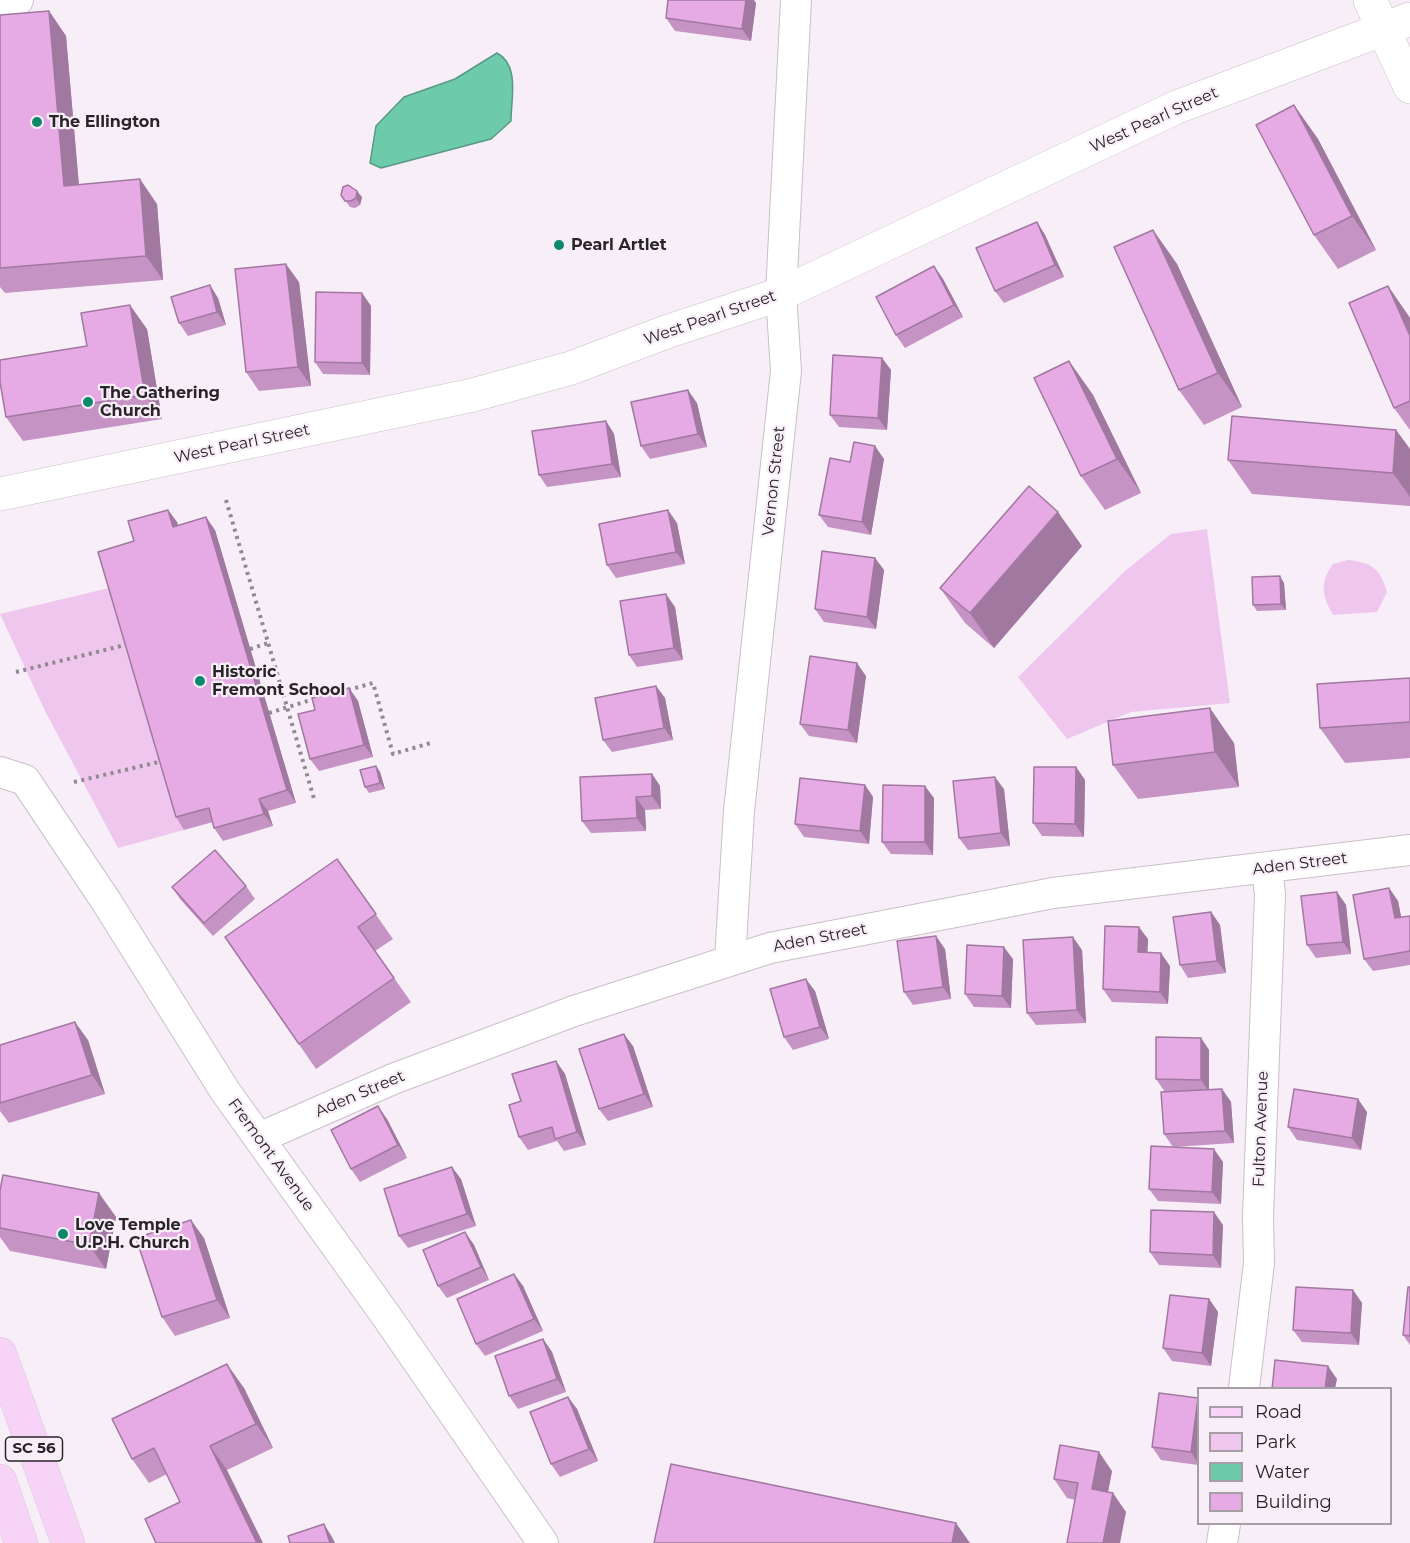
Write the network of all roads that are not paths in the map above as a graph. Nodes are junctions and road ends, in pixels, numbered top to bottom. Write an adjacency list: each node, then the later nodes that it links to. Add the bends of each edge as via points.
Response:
1 (18, 0): 3 (street)
2 (796, 0): 6 (street, Vernon Street)
3 (0, 5)
4 (1388, 16): 5 (street); 6 (street, West Pearl Street, via 1177,107)
5 (1410, 87)
6 (781, 294): 7 (street, West Pearl Street, via 512,386); 11 (street, Vernon Street, via 786,371 739,811)
7 (0, 494)
8 (0, 772): 12 (street, Fremont Avenue, via 25,780)
9 (1410, 850): 10 (street, Aden Street)
10 (1267, 869): 11 (street, Aden Street, via 1053,893 770,948); 14 (street, Fulton Avenue, via 1270,894 1259,1263)
11 (730, 960): 12 (street, Aden Street, via 574,1011 415,1071)
12 (259, 1138): 19 (street, Fremont Avenue)
13 (0, 1354): 18 (main road, SC 56)
14 (1244, 1387)
15 (0, 1481): 17 (main road, SC 56)
16 (1225, 1525): 20 (street)
17 (21, 1543)
18 (68, 1543)
19 (543, 1543)
20 (1222, 1543)

